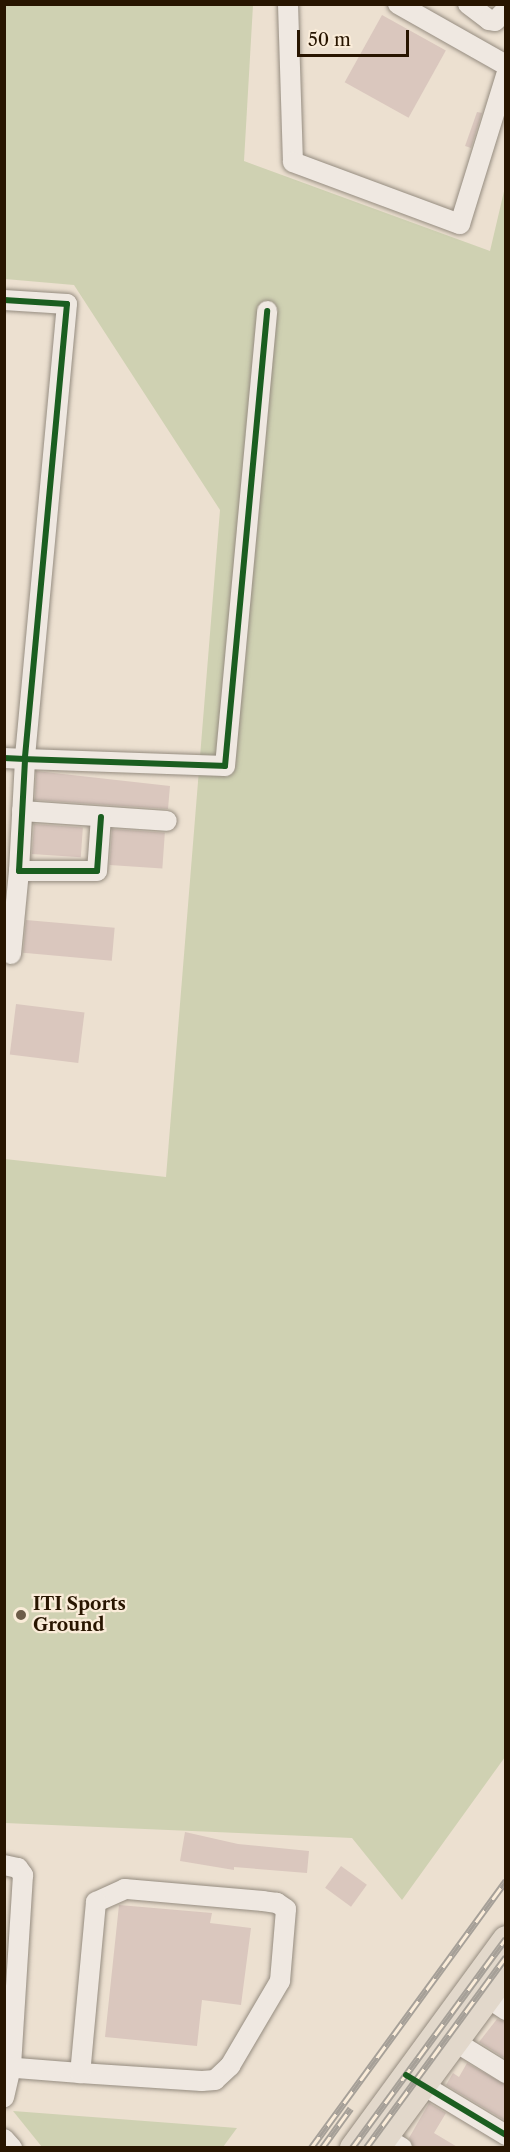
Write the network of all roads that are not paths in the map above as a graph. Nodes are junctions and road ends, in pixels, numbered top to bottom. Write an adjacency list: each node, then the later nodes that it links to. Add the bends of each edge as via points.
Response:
1 (288, 4): 6 (street, via 293,162 460,224)
2 (398, 4): 5 (street)
3 (468, 4): 4 (street, via 495,21)
4 (506, 10)
5 (506, 64)
6 (506, 75)
7 (4, 300): 10 (street, via 67,304)
8 (267, 311): 10 (street, via 225,766)
9 (4, 758): 10 (street)
10 (25, 759): 11 (street)
11 (22, 810): 12 (street); 14 (street)
12 (101, 818): 13 (street); 14 (street, via 97,871)
13 (167, 821)
14 (19, 872): 15 (street)
15 (11, 954)
16 (4, 1865): 21 (street, via 18,1868 22,1875)
17 (506, 1939): 24 (main road)
18 (506, 1973): 19 (main road)
19 (497, 2004): 20 (main road)
20 (454, 2041): 23 (street); 24 (main road)
21 (8, 2067): 22 (street); 25 (street)
22 (80, 2073): 22 (street, via 215,2080 230,2066 280,1982 286,1909 277,1902 125,1889 96,1902)
23 (506, 2073)
24 (414, 2080): 26 (street); 28 (main road); 30 (main road)
25 (4, 2097)
26 (506, 2135)
27 (4, 2139): 29 (street)
28 (388, 2144)
29 (12, 2148)
30 (353, 2148)

